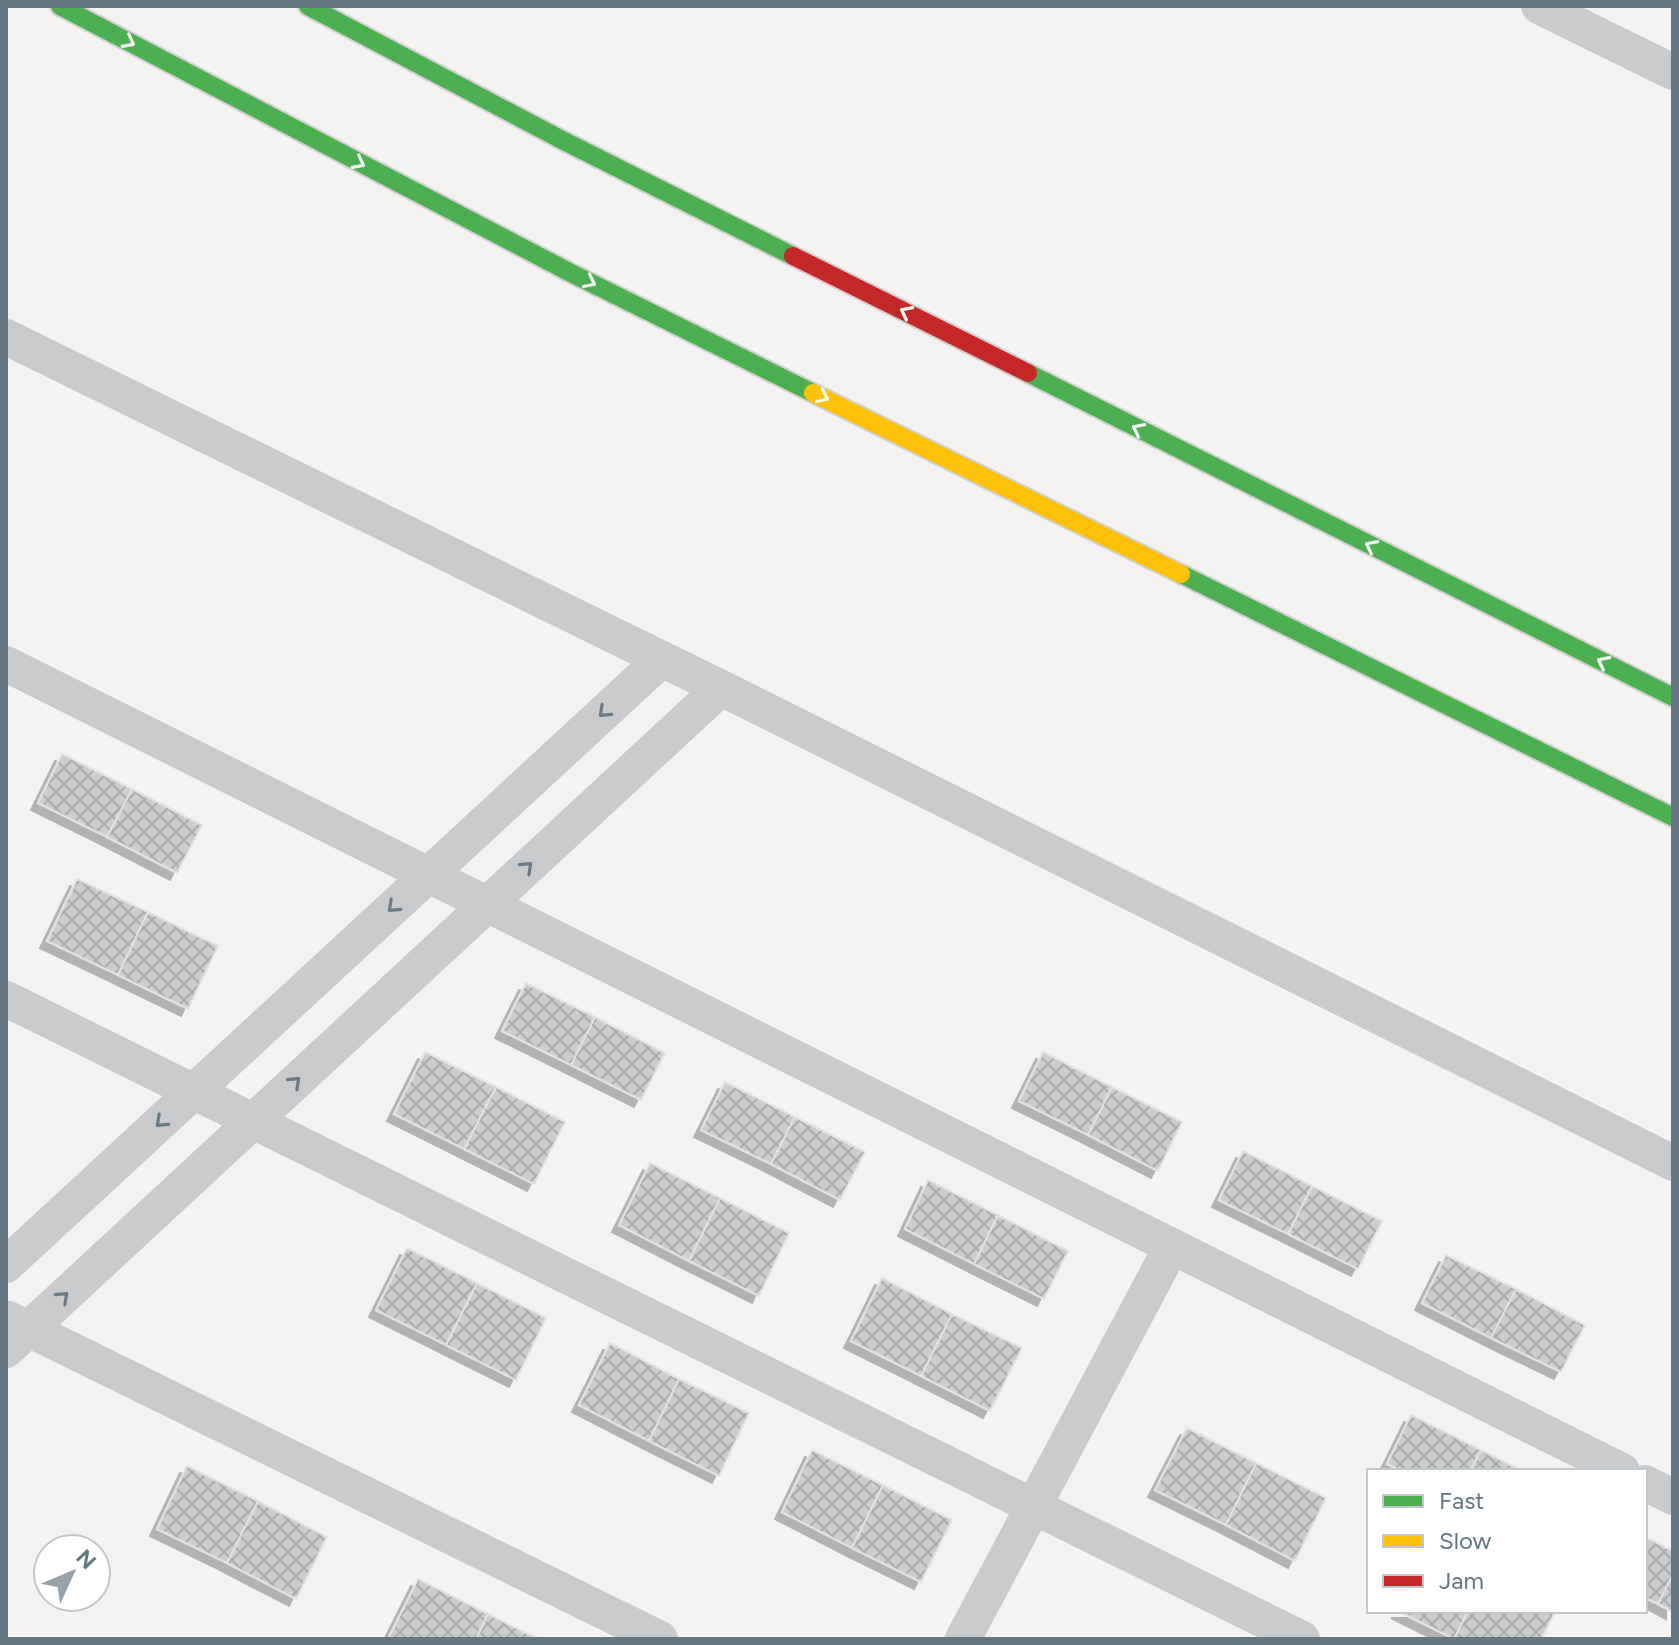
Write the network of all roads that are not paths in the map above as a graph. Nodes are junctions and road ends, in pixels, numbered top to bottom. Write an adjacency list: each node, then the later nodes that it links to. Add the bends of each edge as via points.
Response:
1 (60, 6): 10 (highway, one-way to 10, via 571,273)
2 (308, 6): 9 (highway, one-way to 2, via 576,147)
3 (1539, 6): 4 (street)
4 (1673, 72)
5 (6, 337): 6 (street)
6 (662, 659): 8 (street); 11 (street, one-way to 11)
7 (6, 664): 11 (street)
8 (721, 688): 12 (street, one-way to 8); 16 (street)
9 (1673, 697)
10 (1673, 817)
11 (428, 875): 12 (street); 14 (street, one-way to 14)
12 (487, 904): 15 (street, one-way to 12); 17 (street)
13 (6, 999): 14 (street)
14 (194, 1091): 15 (street); 18 (street, one-way to 18)
15 (253, 1120): 19 (street, one-way to 15); 23 (street)
16 (1673, 1163)
17 (1172, 1246): 20 (street); 23 (street)
18 (6, 1265)
19 (13, 1332): 24 (street)
20 (1618, 1469)
21 (1647, 1484): 22 (street)
22 (1673, 1497)
23 (1034, 1506): 25 (street); 26 (street)
24 (660, 1639)
25 (963, 1639)
26 (1302, 1639)

